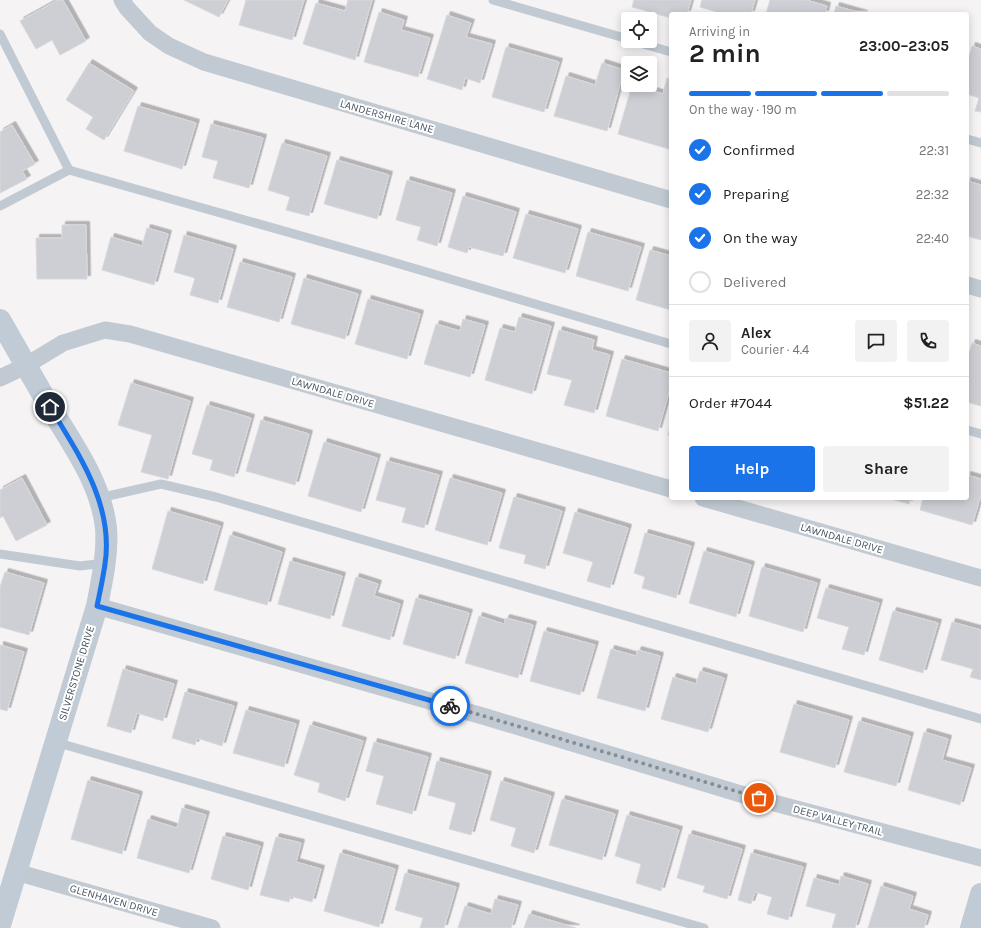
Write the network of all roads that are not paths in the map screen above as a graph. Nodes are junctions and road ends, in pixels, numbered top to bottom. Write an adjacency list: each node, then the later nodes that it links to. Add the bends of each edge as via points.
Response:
1 (122, 0): 10 (street, LANDERSHIRE LANE, via 150,33 168,46 204,62)
2 (493, 0): 4 (lane)
3 (0, 34): 9 (lane)
4 (621, 37)
5 (657, 48): 6 (lane)
6 (669, 51)
7 (969, 140): 8 (lane)
8 (981, 143)
9 (69, 170): 11 (lane); 15 (lane)
10 (669, 199)
11 (0, 206)
12 (969, 286): 13 (street)
13 (981, 289)
14 (0, 320): 16 (street, SILVERSTONE DRIVE)
15 (669, 343)
16 (26, 366): 17 (street, LAWNDALE DRIVE); 20 (street, LAWNDALE DRIVE, via 63,343 105,330 130,334); 21 (street, SILVERSTONE DRIVE, via 83,461)
17 (0, 378)
18 (969, 431): 19 (lane)
19 (981, 434)
20 (669, 488)
21 (99, 498): 24 (street, SILVERSTONE DRIVE, via 106,528); 27 (lane, via 161,484 216,497)
22 (710, 500): 25 (street, LAWNDALE DRIVE)
23 (0, 554): 24 (lane, via 80,566)
24 (106, 563): 26 (street, SILVERSTONE DRIVE)
25 (981, 578)
26 (97, 606): 28 (street, SILVERSTONE DRIVE); 29 (street, DEEP VALLEY TRAIL, via 486,717 744,795)
27 (981, 719)
28 (55, 742): 30 (street, SILVERSTONE DRIVE); 34 (lane)
29 (981, 858)
30 (16, 872): 32 (street, SILVERSTONE DRIVE); 33 (street, GLENHAVEN DRIVE)
31 (981, 894): 35 (street)
32 (0, 925)
33 (212, 928)
34 (704, 928)
35 (971, 928)

